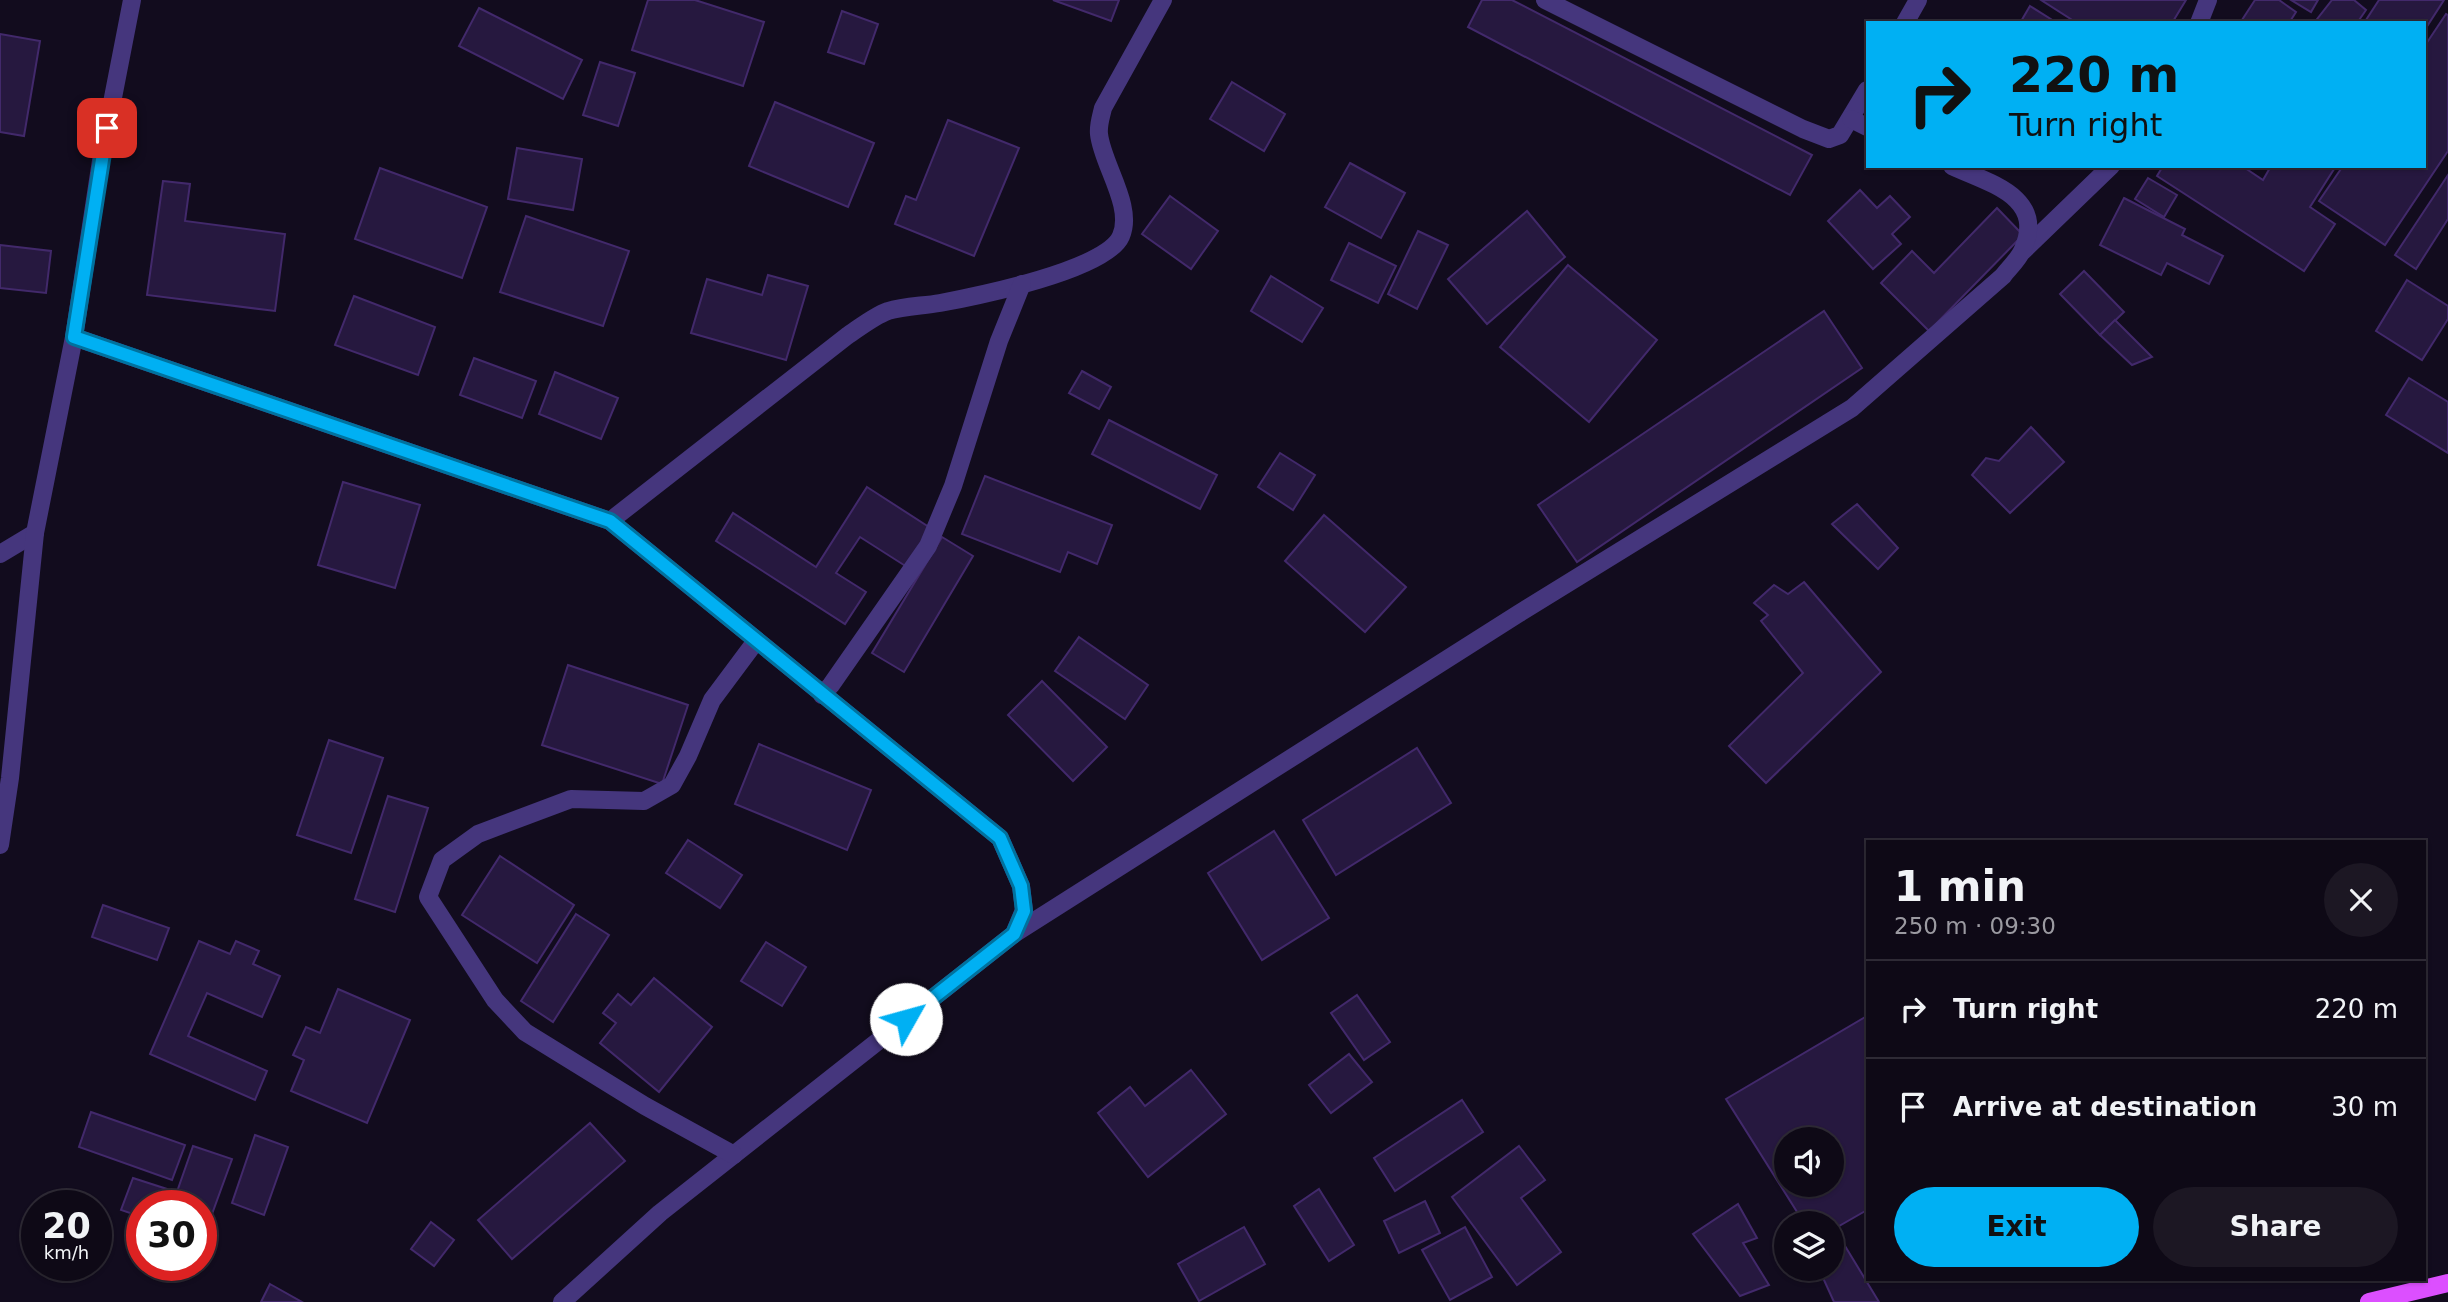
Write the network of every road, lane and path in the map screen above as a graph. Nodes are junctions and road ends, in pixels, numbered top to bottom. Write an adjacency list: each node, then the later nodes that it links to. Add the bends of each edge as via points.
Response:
1 (132, 0): 15 (street)
2 (1163, 0): 14 (street, via 1099,122 1099,136 1123,211 1122,236 1099,258)
3 (1545, 0): 9 (street, via 1829,139 1840,135)
4 (1918, 0): 6 (street)
5 (2208, 0): 7 (street)
6 (1906, 21)
7 (2200, 21)
8 (1866, 92): 9 (street)
9 (1851, 119): 10 (street)
10 (1866, 126)
11 (1956, 168): 13 (street, via 2014,195 2025,209 2030,227)
12 (2109, 168): 13 (street)
13 (2023, 251): 22 (street, via 2003,276 1852,408)
14 (1022, 284): 16 (street, via 886,312 847,336); 20 (street, via 928,546)
15 (74, 337): 16 (street); 17 (street)
16 (610, 521): 19 (street)
17 (35, 533): 18 (street); 21 (street)
18 (0, 554)
19 (756, 641): 20 (street); 23 (street, via 712,700 672,785 643,801 571,799 478,834 442,860 428,897 495,1000 525,1032)
20 (822, 695): 22 (street, via 1000,838 1021,886 1024,911)
21 (0, 845)
22 (1014, 934): 23 (street)
23 (734, 1155): 25 (street, via 660,1213)
24 (2448, 1283): 26 (main road)
25 (562, 1302)
26 (2369, 1302)

